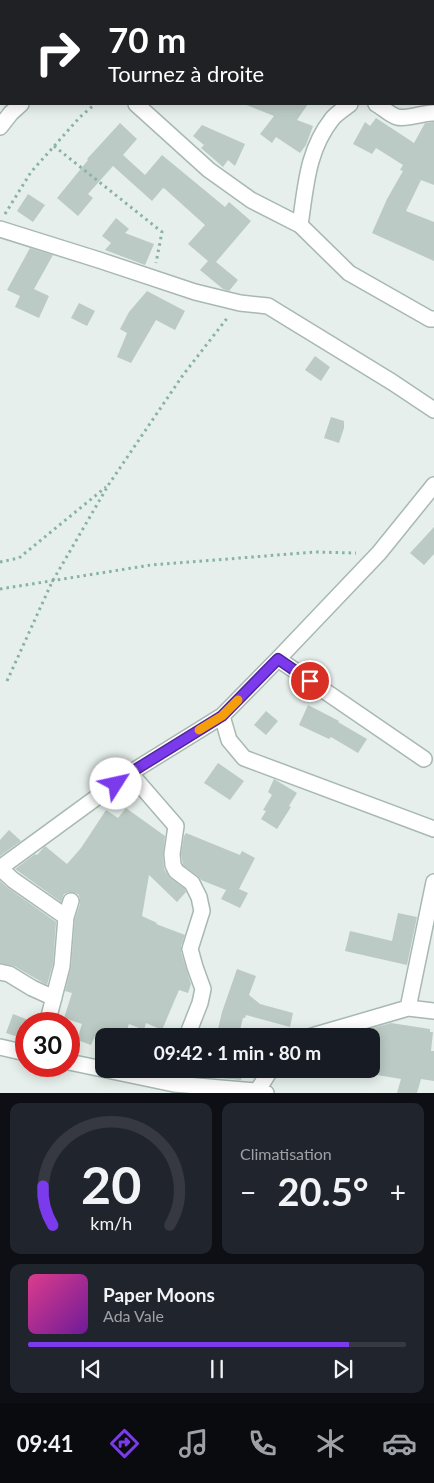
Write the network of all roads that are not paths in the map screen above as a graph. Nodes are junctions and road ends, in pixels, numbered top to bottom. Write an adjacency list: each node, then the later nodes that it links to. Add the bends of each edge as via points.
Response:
1 (20, 105): 6 (street)
2 (137, 105): 8 (street, via 209,170 251,200)
3 (346, 105): 8 (street, via 320,137 309,165)
4 (378, 105): 5 (street, via 397,117)
5 (434, 113)
6 (0, 127)
7 (3, 222): 10 (street, via 99,260 195,292 268,306)
8 (300, 225): 9 (street, via 349,273)
9 (434, 319)
10 (434, 410)
11 (434, 485): 12 (street, via 379,553)
12 (278, 659): 13 (street); 14 (street)
13 (222, 716): 15 (street); 16 (street, via 230,740 244,758)
14 (424, 759)
15 (130, 773): 17 (street); 26 (street, via 176,826 173,865 192,883 199,897 202,911 190,949 203,990)
16 (434, 829)
17 (0, 868): 20 (street)
18 (434, 882): 23 (street)
19 (71, 901): 20 (street)
20 (66, 917): 22 (street, via 62,966)
21 (0, 972): 22 (street)
22 (54, 998): 25 (street)
23 (408, 1008): 24 (street); 27 (street)
24 (434, 1011)
25 (50, 1012)
26 (190, 1028)
27 (339, 1028)
28 (0, 1047): 29 (street)
29 (15, 1050)
30 (80, 1064): 33 (street)
31 (176, 1078): 33 (street)
32 (267, 1078): 34 (street)
33 (174, 1084): 34 (street)
34 (260, 1092)

